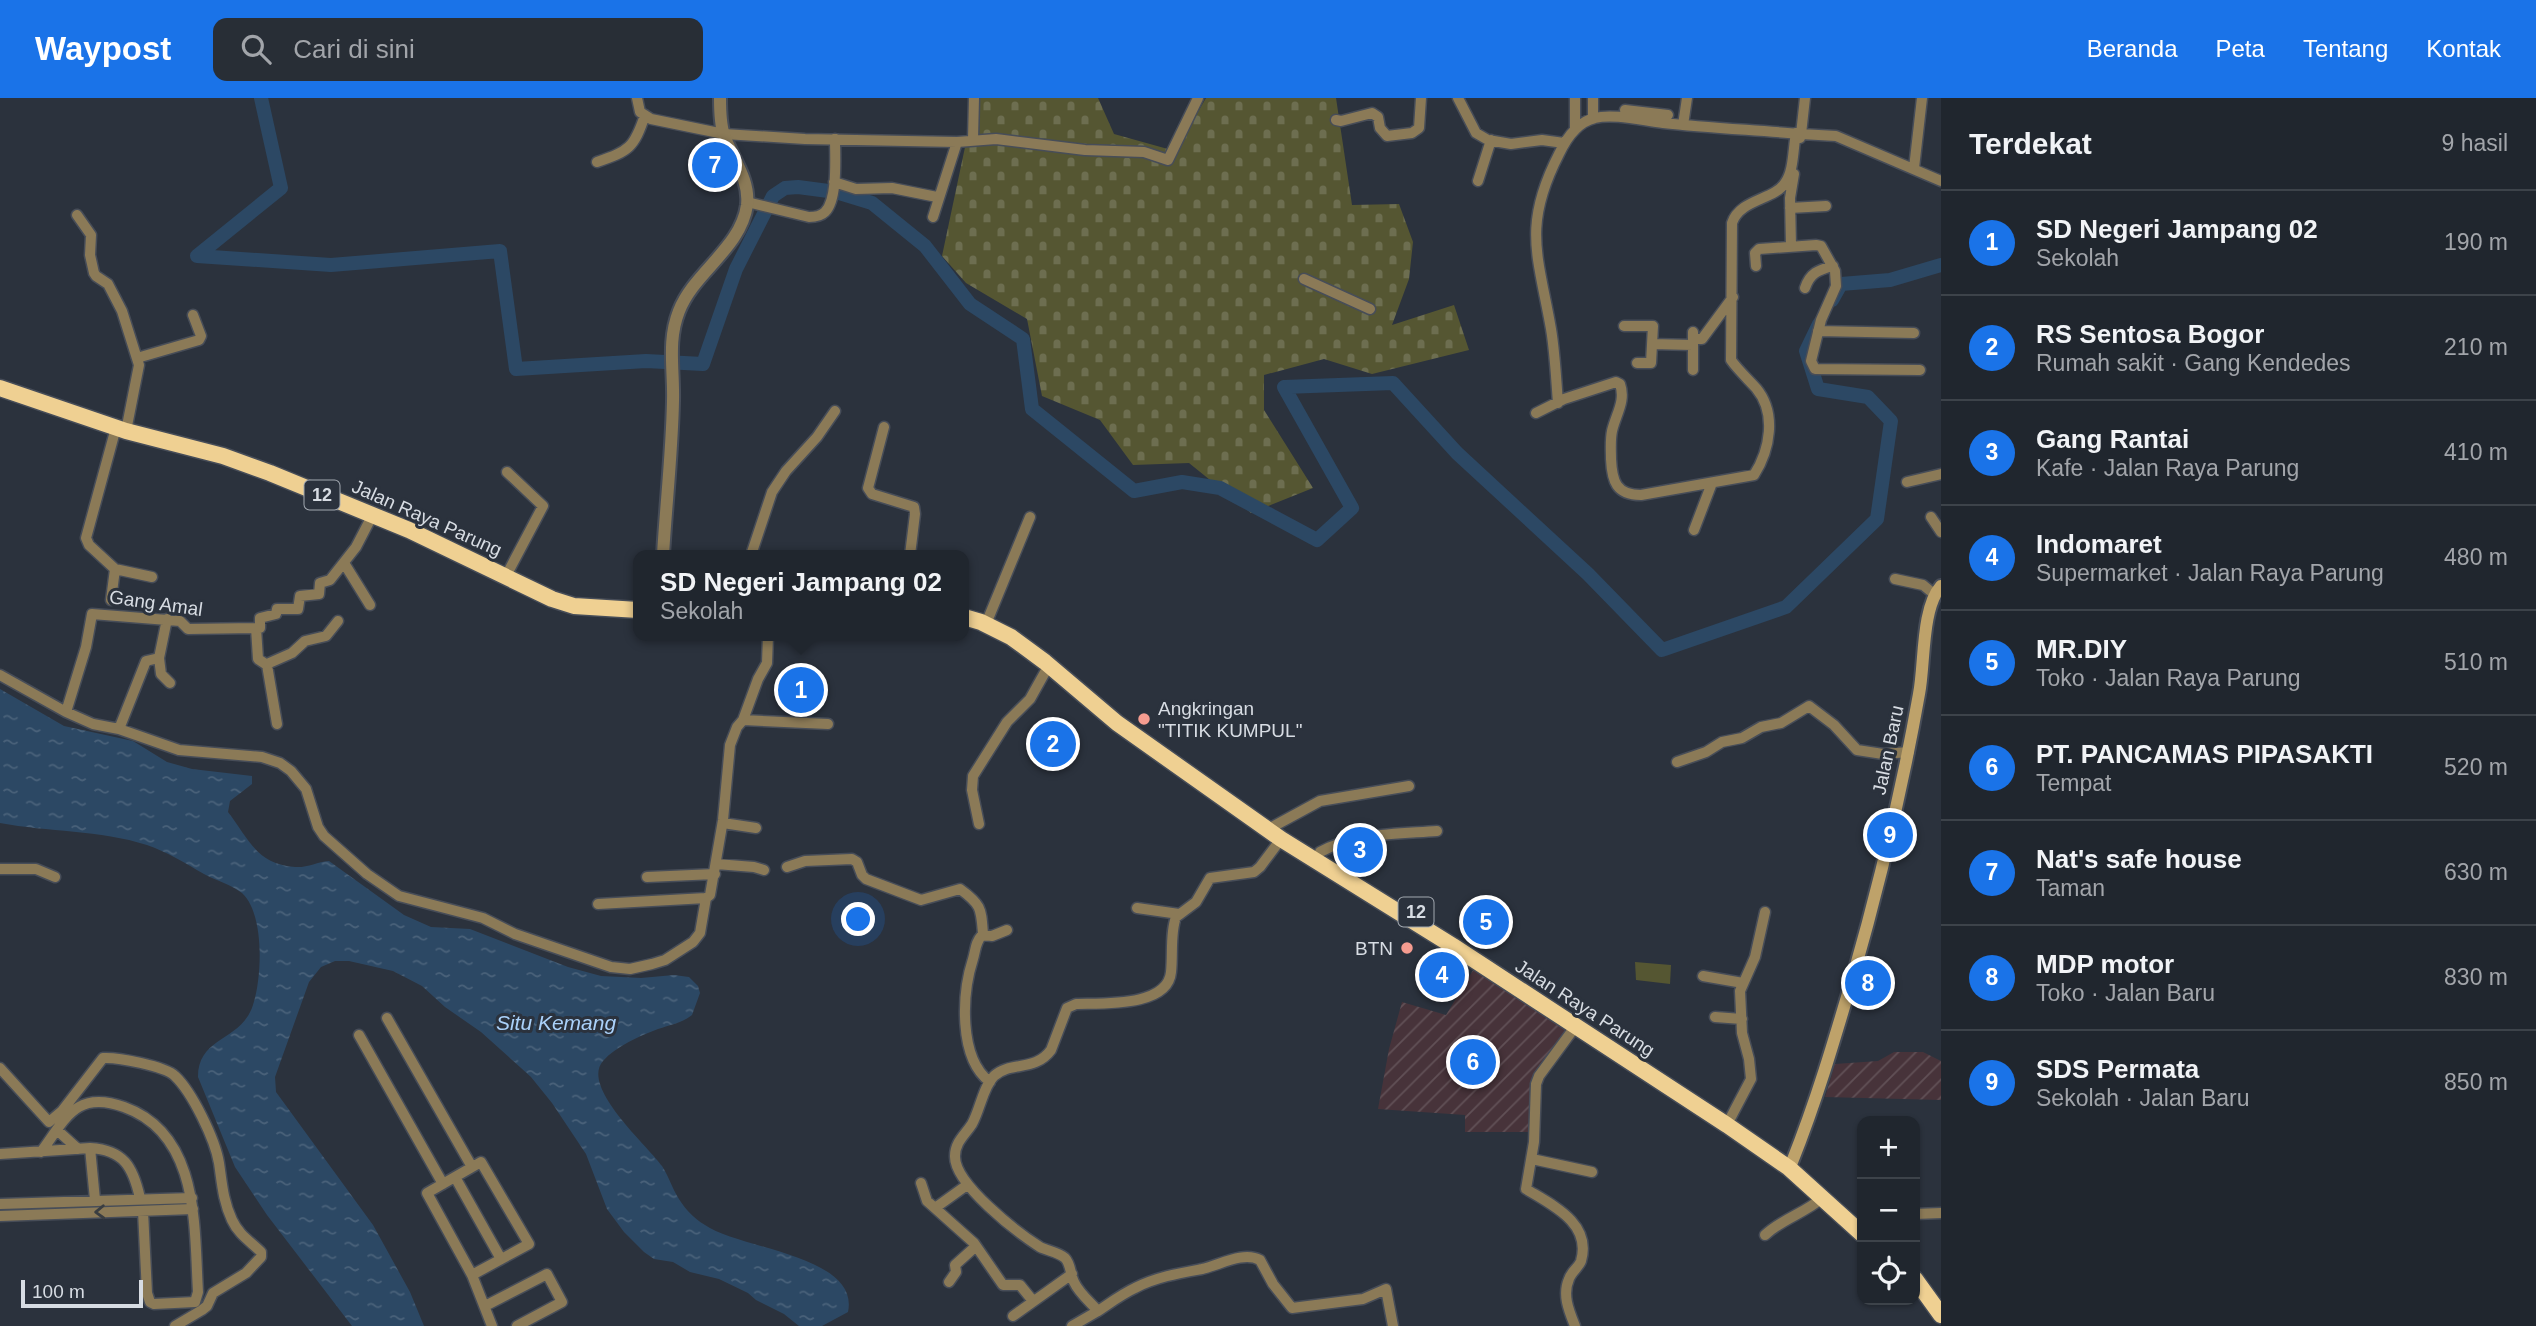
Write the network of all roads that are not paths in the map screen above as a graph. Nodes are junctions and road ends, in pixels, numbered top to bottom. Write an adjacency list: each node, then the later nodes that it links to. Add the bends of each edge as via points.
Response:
1 (638, 98): 14 (street)
2 (720, 98): 20 (street)
3 (974, 98): 23 (street)
4 (1198, 98): 23 (street, via 1168,160 1121,149)
5 (1421, 98): 17 (street, via 1419,128 1412,133 1387,136 1372,113)
6 (1458, 98): 24 (street, via 1476,133)
7 (1575, 98): 19 (street)
8 (1593, 98): 16 (street)
9 (1626, 98): 13 (street)
10 (1687, 98): 18 (street)
11 (1805, 98): 21 (street)
12 (1922, 98): 28 (street)
13 (1624, 114): 15 (street); 16 (street); 18 (street)
14 (645, 115): 20 (street); 27 (street, via 629,149)
15 (1668, 115)
16 (1593, 118): 19 (street)
17 (1336, 120)
18 (1683, 125): 21 (street)
19 (1575, 130): 26 (street)
20 (724, 134): 22 (street); 33 (street)
21 (1799, 134): 28 (street, via 1836,136); 35 (street); 43 (street, via 1787,182 1734,218)
22 (835, 139): 25 (street); 31 (street)
23 (974, 139): 25 (street)
24 (1491, 141): 26 (street); 29 (street)
25 (957, 142): 32 (street)
26 (1564, 143): 57 (street, via 1546,177 1534,241)
27 (597, 162)
28 (1914, 168): 30 (street)
29 (1478, 181)
30 (1941, 181)
31 (834, 183): 32 (street); 33 (street, via 825,212 818,216)
32 (937, 197): 37 (street)
33 (753, 204): 71 (street, via 733,238 692,288 673,330)
34 (1826, 206): 35 (street)
35 (1790, 208): 38 (street)
36 (76, 215): 51 (street, via 91,234 94,273 108,284)
37 (933, 217)
38 (1791, 246): 39 (street, via 1759,249); 40 (street, via 1821,246)
39 (1756, 266)
40 (1834, 268): 42 (street, via 1819,270 1809,277); 47 (street, via 1836,286)
41 (1304, 279): 44 (street)
42 (1805, 288)
43 (1733, 297): 49 (street, via 1708,334); 65 (street, via 1731,360 1768,409 1767,445 1754,475)
44 (1370, 309)
45 (193, 315): 51 (street, via 199,340)
46 (1624, 326): 50 (street, via 1653,326)
47 (1818, 331): 48 (street); 54 (street, via 1811,361 1815,369)
48 (1914, 333)
49 (1693, 339): 50 (street); 53 (street)
50 (1652, 344): 52 (street, via 1651,363)
51 (137, 358): 61 (street, via 139,372)
52 (1637, 363)
53 (1693, 370)
54 (1920, 370)
55 (0, 388): 61 (highway, Jalan Raya Parung / 12)
56 (0, 396): 61 (highway, Jalan Raya Parung / 12)
57 (1558, 403): 59 (street); 65 (street, via 1620,384 1623,401 1611,442 1612,479 1625,493 1641,495)
58 (835, 411): 72 (street, via 772,492)
59 (1536, 413)
60 (884, 427): 73 (street, via 868,490 914,507)
61 (120, 433): 68 (highway, Jalan Raya Parung / 12, via 224,463); 75 (street, via 98,488 86,542); 76 (highway, Jalan Raya Parung / 12, via 223,456 270,473)
62 (507, 472): 76 (street, via 543,507)
63 (1941, 474): 64 (street)
64 (1907, 482)
65 (1712, 483): 69 (street)
66 (1030, 517): 87 (street)
67 (1931, 517): 70 (street)
68 (370, 520): 74 (street); 84 (highway, Jalan Raya Parung / 12, via 549,605 571,612)
69 (1694, 530)
70 (1941, 532)
71 (663, 550)
72 (753, 550)
73 (911, 550)
74 (344, 563): 81 (street); 89 (street, via 329,581 320,582 319,594 300,596 298,609 277,609 277,614 260,618 261,627)
75 (115, 569): 77 (street); 80 (street)
76 (506, 576): 82 (highway, Jalan Raya Parung / 12, via 575,607)
77 (152, 577)
78 (1895, 579): 79 (street)
79 (1938, 590): 102 (main road, Jalan Baru)
80 (111, 600)
81 (370, 606)
82 (633, 610)
83 (969, 613): 87 (highway, Jalan Raya Parung / 12)
84 (633, 617)
85 (969, 618): 93 (highway, Jalan Raya Parung / 12, via 1011,637)
86 (167, 619): 89 (street, Gang Amal, via 180,621 188,629); 91 (street); 97 (street, Gang Amal, via 92,614)
87 (988, 619): 96 (highway, Jalan Raya Parung / 12, via 1014,632)
88 (338, 621): 92 (street, via 326,636 305,641 292,653)
89 (256, 628): 92 (street, via 258,659)
90 (768, 641): 98 (street, via 767,663)
91 (159, 658): 95 (street, via 161,674); 101 (street, via 146,661)
92 (267, 664): 99 (street)
93 (1049, 665): 96 (highway, Jalan Raya Parung / 12); 106 (street, via 1030,699 1007,722 973,776)
94 (0, 675): 97 (street)
95 (170, 683)
96 (1093, 699): 109 (highway, Jalan Raya Parung / 12, via 1117,723)
97 (65, 712): 101 (street)
98 (743, 720): 100 (street); 105 (street, via 730,745)
99 (277, 724)
100 (828, 724)
101 (119, 729): 117 (street, via 179,750 262,757 280,763 306,789 324,836 399,896 483,918 515,934 611,967 652,964 693,942 700,933)
102 (1909, 752): 103 (street, via 1857,750 1809,706 1777,724); 140 (main road, Jalan Baru, via 1862,946 1826,1072)
103 (1677, 762)
104 (1409, 786): 109 (street, via 1321,801)
105 (723, 823): 107 (street); 113 (street)
106 (979, 824)
107 (756, 828)
108 (1437, 831): 110 (street, via 1375,836)
109 (1278, 833): 110 (highway, Jalan Raya Parung / 12); 121 (street, via 1254,872 1210,878 1196,902); 129 (highway, Jalan Raya Parung / 12)
110 (1320, 852): 133 (highway, Jalan Raya Parung / 12)
111 (787, 867): 123 (street, via 805,861 852,859 866,879 921,900 960,889 981,907)
112 (0, 869): 115 (street, via 36,869)
113 (716, 869): 114 (street); 116 (street); 117 (street)
114 (764, 870)
115 (55, 877)
116 (648, 877)
117 (706, 898): 118 (street)
118 (598, 904)
119 (1137, 908): 121 (street)
120 (1765, 912): 125 (street, via 1755,957)
121 (1179, 914): 132 (street, via 1174,922 1171,979 1165,989 1144,998 1067,1008 1047,1056 999,1073)
122 (1007, 930): 123 (street)
123 (983, 934): 132 (street, via 975,945 964,995 970,1048 980,1073)
124 (1703, 976): 125 (street)
125 (1743, 983): 128 (street)
126 (1715, 1017): 128 (street)
127 (387, 1018): 141 (street)
128 (1742, 1019): 133 (street, via 1751,1079)
129 (1575, 1027): 139 (street, via 1536,1084); 148 (highway, Jalan Raya Parung / 12, via 1727,1125 1789,1168)
130 (359, 1035): 145 (street)
131 (0, 1068): 172 (street, via 49,1122 103,1058 160,1068 182,1084 216,1153 222,1192 233,1221 261,1257 246,1273 213,1293 207,1306)
132 (990, 1082): 146 (street, via 954,1154)
133 (1731, 1117): 140 (highway, Jalan Raya Parung / 12)
134 (57, 1130): 136 (street); 137 (street); 151 (street, via 72,1111 90,1102 134,1111 173,1146)
135 (90, 1148): 136 (street); 147 (street, via 105,1149 121,1158 134,1174); 149 (street)
136 (78, 1149): 137 (street)
137 (41, 1152): 138 (street)
138 (0, 1153)
139 (1532, 1159): 142 (street); 177 (street, via 1526,1189 1565,1213 1578,1228 1581,1263 1566,1289 1566,1304)
140 (1792, 1162): 157 (highway, Jalan Raya Parung / 12)
141 (472, 1167): 143 (street); 161 (street, via 481,1162 529,1244)
142 (1592, 1172)
143 (455, 1177): 145 (street); 161 (street)
144 (921, 1183): 152 (street, via 927,1201)
145 (443, 1184): 163 (street, via 427,1193)
146 (967, 1185): 152 (street); 162 (street, via 1039,1246 1065,1258)
147 (140, 1198): 149 (street); 151 (street)
148 (1822, 1198): 158 (highway, Jalan Raya Parung / 12); 159 (street)
149 (95, 1200): 150 (street)
150 (0, 1203)
151 (192, 1203): 153 (street); 153 (street, via 198,1292 191,1304 150,1302)
152 (935, 1208): 160 (street)
153 (144, 1211): 156 (street, one-way to 156)
154 (1941, 1213): 155 (street)
155 (1920, 1214)
156 (0, 1216)
157 (1857, 1220)
158 (1857, 1230)
159 (1765, 1235)
160 (975, 1247): 164 (street, via 955,1265); 167 (street, via 1003,1285 1020,1285)
161 (501, 1259): 163 (street)
162 (1072, 1274): 167 (street); 169 (street, via 1074,1283)
163 (472, 1275): 168 (street)
164 (949, 1282)
165 (1920, 1286): 170 (highway)
166 (1920, 1299): 178 (highway)
167 (1033, 1301): 171 (street)
168 (485, 1307): 173 (street); 174 (street, via 547,1273 562,1302)
169 (1098, 1311): 175 (street); 176 (street, via 1136,1287 1179,1271 1253,1257 1260,1260 1292,1308 1363,1299 1386,1289)
170 (1941, 1315)
171 (1013, 1316)
172 (175, 1326)
173 (492, 1326)
174 (517, 1326)
175 (1072, 1326)
176 (1392, 1326)
177 (1575, 1326)
178 (1938, 1326)

